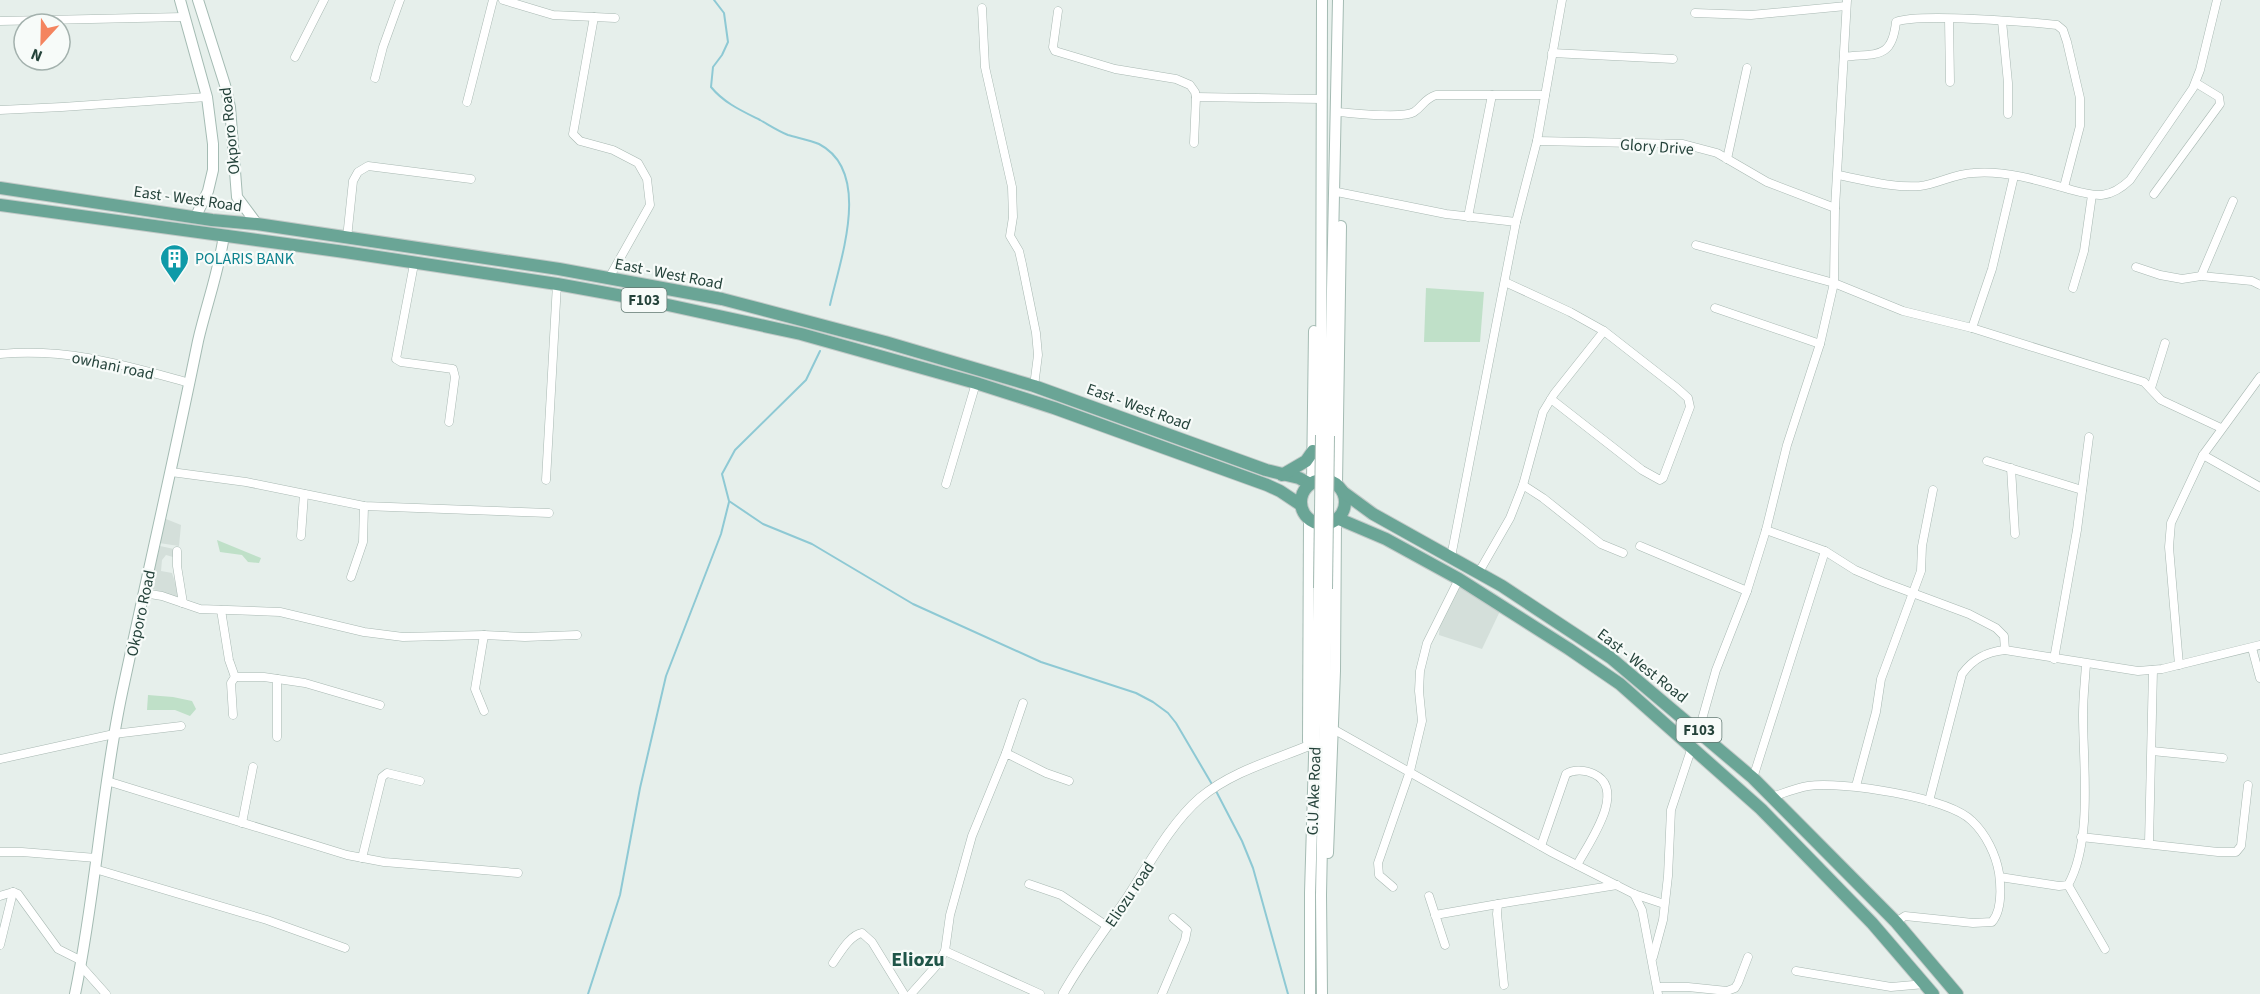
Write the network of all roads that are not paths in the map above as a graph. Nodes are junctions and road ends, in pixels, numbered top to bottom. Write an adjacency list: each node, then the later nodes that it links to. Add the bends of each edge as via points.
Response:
1 (180, 0): 15 (main road, Okporo Road)
2 (198, 0): 46 (main road, Okporo Road, via 230,107)
3 (324, 0): 22 (street)
4 (400, 0): 26 (street)
5 (493, 0): 34 (street)
6 (503, 0): 16 (street, via 553,15)
7 (1322, 0): 33 (main road)
8 (1338, 0): 36 (main road)
9 (1562, 0): 21 (street)
10 (2217, 0): 28 (street)
11 (1847, 3): 14 (street, via 1751,15); 23 (street)
12 (982, 8): 81 (street, via 985,67 1012,187 1010,236 1022,264 1036,333)
13 (1058, 11): 32 (street, via 1055,51 1115,69 1176,79 1190,85)
14 (1695, 13)
15 (183, 17): 19 (street); 31 (main road, Okporo Road)
16 (594, 17): 17 (street); 66 (street, via 573,134 580,141 613,150 638,163 647,179 650,204)
17 (615, 18)
18 (1949, 19): 20 (street); 23 (street, via 1903,19 1896,22 1890,47 1882,53); 27 (street)
19 (0, 21)
20 (2002, 21): 37 (street); 49 (street, via 2058,25 2063,30 2080,98 2080,126)
21 (1552, 53): 24 (street); 30 (street)
22 (295, 57)
23 (1844, 57): 44 (street)
24 (1673, 59)
25 (1748, 68): 40 (street)
26 (375, 78)
27 (1950, 82)
28 (2196, 83): 51 (street, via 2218,98 2220,104); 52 (street, via 2130,180 2107,195)
29 (1492, 95): 30 (street); 36 (street, via 1436,95 1412,113 1396,115); 57 (street)
30 (1545, 95): 38 (street)
31 (207, 97): 35 (street); 43 (main road, Okporo Road)
32 (1196, 97): 33 (street); 39 (street)
33 (1322, 99): 41 (main road)
34 (467, 102)
35 (0, 110)
36 (1337, 112): 42 (main road)
37 (2008, 114)
38 (1537, 141): 40 (street, Glory Drive, via 1683,144); 58 (street)
39 (1194, 142)
40 (1727, 159): 55 (street, Glory Drive, via 1767,182)
41 (1322, 172): 86 (main road); 88 (main road, via 1315,255)
42 (1335, 174): 50 (main road); 86 (main road)
43 (212, 175): 46 (main road); 56 (main road, Okporo Road)
44 (1838, 175): 45 (street, via 1921,186 1975,172); 55 (street)
45 (2014, 176): 49 (street); 73 (street, via 1992,270)
46 (235, 177): 59 (main road, Okporo Road, via 237,197)
47 (471, 179): 61 (street, via 368,166 353,181)
48 (0, 188): 56 (main road, East - West Road / F103)
49 (2064, 188): 52 (street)
50 (1337, 192): 57 (street); 99 (main road, via 1341,220)
51 (2154, 194)
52 (2092, 195): 71 (street, via 2084,251)
53 (2233, 201): 65 (street)
54 (0, 205): 60 (main road, East - West Road / F103)
55 (1835, 208): 68 (street)
56 (196, 216): 59 (main road, East - West Road / F103)
57 (1468, 216): 58 (street)
58 (1516, 222): 67 (street)
59 (257, 224): 61 (main road, East - West Road / F103)
60 (224, 235): 63 (main road, East - West Road / F103); 79 (main road, Okporo Road)
61 (347, 238): 66 (main road, East - West Road / F103)
62 (1696, 245): 68 (street)
63 (414, 264): 69 (main road, East - West Road / F103); 84 (street, via 396,359 453,369)
64 (2136, 267): 65 (street, via 2182,279)
65 (2201, 276): 70 (street)
66 (609, 278): 81 (main road, East - West Road / F103, via 733,302)
67 (1504, 282): 74 (street); 115 (street)
68 (1834, 283): 73 (street, via 1903,311); 76 (street)
69 (557, 284): 80 (main road, East - West Road / F103, via 801,334); 94 (street)
70 (2260, 285)
71 (2073, 288)
72 (1715, 308): 76 (street)
73 (1972, 328): 82 (street, via 2144,382)
74 (1604, 331): 83 (street); 83 (street, via 1688,398 1690,407 1664,478 1660,480 1642,470)
75 (2165, 343): 82 (street)
76 (1820, 344): 108 (street, via 1787,446)
77 (0, 354): 79 (street, owhani road, via 87,357)
78 (2260, 377): 85 (street)
79 (190, 382): 92 (main road, Okporo Road)
80 (976, 383): 96 (street); 104 (main road, East - West Road / F103, via 1267,485)
81 (1034, 386): 93 (main road, East - West Road / F103)
82 (2151, 388): 85 (street, via 2170,405)
83 (1551, 399): 97 (street, via 1543,412)
84 (449, 422)
85 (2221, 428): 89 (street)
86 (1325, 435): 176 (main road, bridge)
87 (2089, 437): 101 (street)
88 (1312, 451): 93 (main road, via 1306,461); 95 (main road)
89 (2203, 455): 98 (street); 130 (street, via 2171,523 2169,547)
90 (1987, 461): 91 (street)
91 (2011, 468): 101 (street); 109 (street)
92 (171, 472): 102 (street); 120 (main road, Okporo Road)
93 (1282, 475): 95 (main road, East - West Road / F103)
94 (546, 480)
95 (1311, 483): 99 (main road, F103, via 1323,480); 104 (main road, via 1303,493)
96 (946, 484)
97 (1523, 484): 114 (street, via 1601,544); 116 (street, via 1510,518)
98 (2260, 487)
99 (1340, 488): 107 (main road, via 1346,506); 115 (main road, East - West Road / F103, via 1373,514)
100 (1933, 490): 121 (street)
101 (2082, 490): 128 (street)
102 (303, 494): 103 (street); 110 (street)
103 (364, 506): 105 (street); 117 (street, via 363,542)
104 (1301, 506): 106 (main road, F103)
105 (549, 513)
106 (1309, 519): 107 (main road, F103, via 1325,524); 144 (main road)
107 (1337, 520): 118 (main road, East - West Road / F103, via 1386,539); 140 (main road)
108 (1766, 530): 113 (street); 119 (street)
109 (2015, 534)
110 (301, 536)
111 (1640, 546): 119 (street)
112 (177, 551): 122 (street)
113 (1824, 551): 121 (street, via 1856,570); 152 (street)
114 (1623, 553)
115 (1450, 557): 116 (main road, East - West Road / F103)
116 (1479, 572): 141 (main road, East - West Road / F103, via 1611,658)
117 (351, 577)
118 (1458, 579): 145 (main road, East - West Road / F103, via 1620,684); 151 (street, via 1427,643 1420,671 1422,721)
119 (1747, 591): 141 (street, via 1716,670)
120 (144, 592): 122 (street); 142 (main road, Okporo Road)
121 (1914, 592): 127 (street, via 1996,628 2004,636); 157 (street, via 1889,652)
122 (183, 603): 123 (street)
123 (221, 610): 125 (street, via 280,612 403,637); 132 (street)
124 (577, 635): 125 (street)
125 (484, 636): 137 (street, via 475,688)
126 (2256, 646): 130 (street); 133 (street)
127 (2005, 650): 128 (street); 159 (street, via 1983,656 1962,674)
128 (2054, 659): 129 (street)
129 (2086, 664): 131 (street); 161 (street, via 2082,712 2085,804)
130 (2179, 665): 131 (street)
131 (2153, 670): 146 (street)
132 (235, 676): 134 (street); 138 (street, via 231,683)
133 (2260, 678)
134 (278, 679): 136 (street, via 305,682); 143 (street)
135 (1023, 703): 147 (street)
136 (380, 705)
137 (484, 711)
138 (233, 715)
139 (181, 726): 142 (street)
140 (1333, 729): 151 (street); 176 (main road, via 1330,831)
141 (1699, 730): 152 (main road, East - West Road / F103)
142 (114, 734): 149 (street); 153 (main road, Okporo Road)
143 (277, 737)
144 (1308, 746): 176 (main road, via 1307,822); 185 (street, Eliozu road, via 1227,779 1200,798 1174,828)
145 (1692, 747): 181 (street, via 1671,810); 197 (main road, East - West Road / F103, via 1833,880)
146 (2152, 751): 148 (street); 162 (street)
147 (1006, 753): 155 (street); 190 (street, via 972,836 950,915)
148 (2223, 758)
149 (0, 759)
150 (253, 767): 160 (street)
151 (1410, 771): 163 (street); 174 (street, via 1378,863 1379,875)
152 (1753, 778): 158 (main road, East - West Road / F103)
153 (107, 781): 160 (street); 165 (main road, Okporo Road)
154 (420, 781): 166 (street, via 387,773 382,777)
155 (1069, 781)
156 (2248, 785): 162 (street, via 2241,846 2236,852)
157 (1856, 786): 158 (street, via 1809,786); 159 (street)
158 (1772, 797): 184 (main road, East - West Road / F103)
159 (1929, 801): 170 (street, via 1972,819 1998,863)
160 (242, 823): 166 (street)
161 (2081, 837): 162 (street); 173 (street)
162 (2149, 843)
163 (1541, 846): 167 (street); 167 (street, via 1566,774 1595,774 1604,783 1608,801)
164 (0, 851): 165 (street)
165 (96, 858): 168 (main road, Okporo Road)
166 (362, 858): 169 (street)
167 (1577, 865): 172 (street)
168 (95, 869): 188 (street, via 267,920); 194 (main road, Okporo Road)
169 (518, 873)
170 (2000, 877): 173 (street); 184 (street, via 2000,901 1992,922 1905,916)
171 (1029, 884): 185 (street, via 1060,895)
172 (1617, 885): 177 (street); 180 (street)
173 (2068, 885): 189 (street)
174 (1393, 886)
175 (14, 892): 178 (street); 186 (street); 194 (street, via 24,900 58,949)
176 (1316, 894): 206 (main road); 207 (main road)
177 (1634, 894): 181 (street); 191 (street, via 1642,910)
178 (0, 896)
179 (1429, 896): 182 (street)
180 (1498, 904): 182 (street); 196 (street)
181 (1664, 904): 191 (street)
182 (1435, 915): 187 (street)
183 (1173, 918): 205 (street, via 1187,930)
184 (1896, 922): 208 (main road, East - West Road / F103)
185 (1107, 926): 204 (street, Eliozu road)
186 (0, 945)
187 (1445, 945)
188 (345, 948)
189 (2105, 949)
190 (945, 951): 202 (street); 203 (street)
191 (1653, 957): 198 (street)
192 (1748, 957): 198 (street, via 1735,988)
193 (833, 963): 201 (street, via 852,939 862,933 872,942)
194 (81, 964): 199 (main road, Okporo Road); 200 (street)
195 (1796, 971): 197 (street, via 1890,987)
196 (1504, 985)
197 (1929, 989)
198 (1658, 991)
199 (75, 994)
200 (106, 994)
201 (904, 994)
202 (911, 994)
203 (1040, 994)
204 (1063, 994)
205 (1162, 994)
206 (1310, 994)
207 (1322, 994)
208 (1957, 994)

